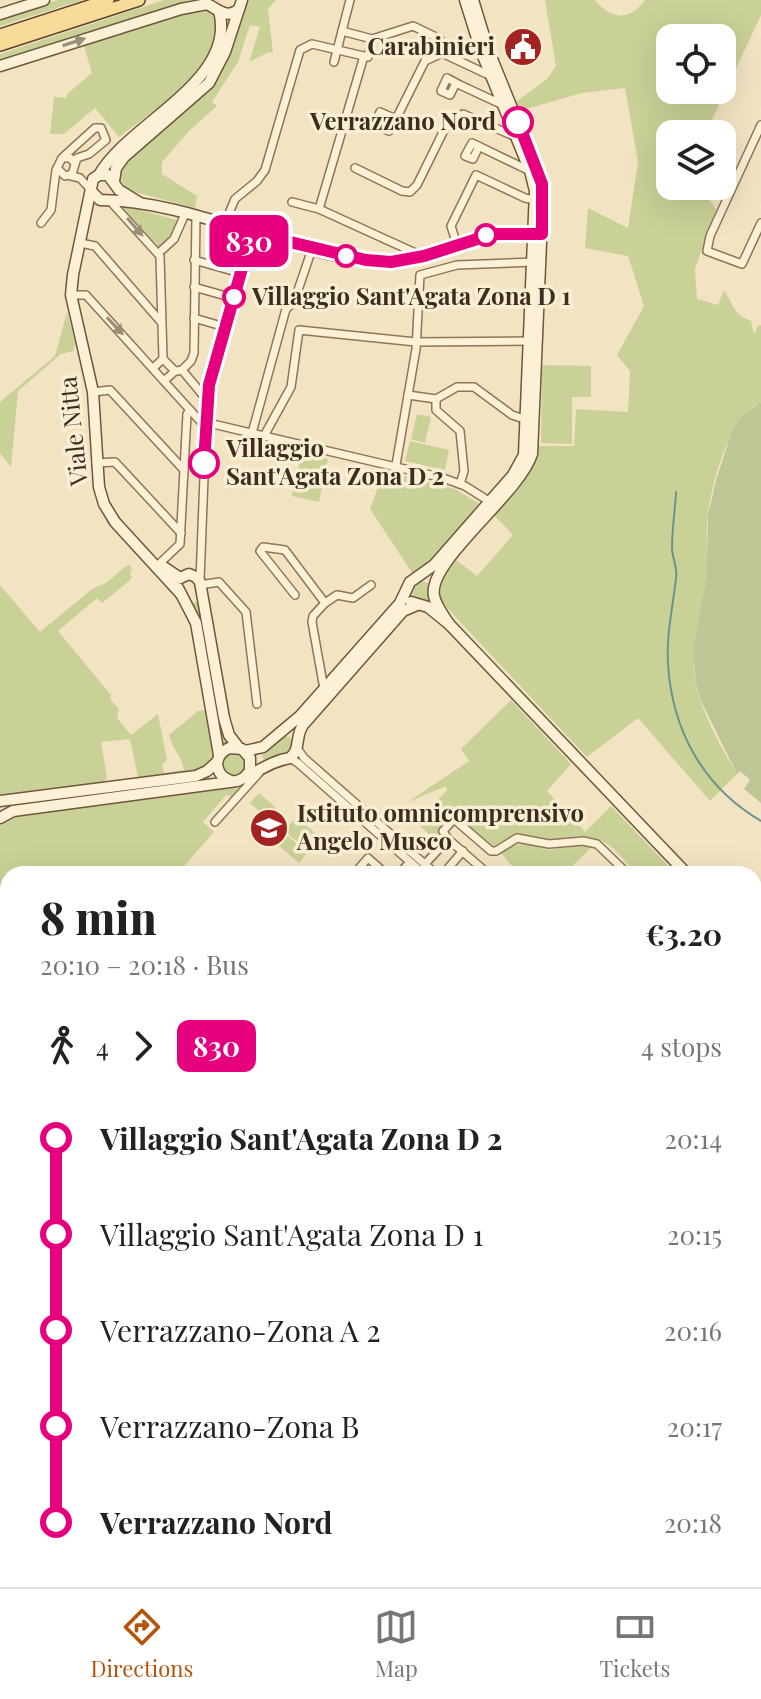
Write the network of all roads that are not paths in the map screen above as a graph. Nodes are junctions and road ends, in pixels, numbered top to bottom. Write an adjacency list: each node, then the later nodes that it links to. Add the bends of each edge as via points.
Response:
1 (17, 0): 11 (street)
2 (44, 0): 11 (main road)
3 (108, 0): 14 (main road)
4 (139, 0): 17 (main road)
5 (193, 0): 12 (main road)
6 (350, 0): 13 (street)
7 (465, 0): 22 (main road)
8 (473, 0): 38 (main road, via 537,168)
9 (241, 3): 10 (main road, via 234,14); 35 (main road, via 209,83 124,157 116,168)
10 (217, 6): 12 (main road); 34 (main road, via 219,39 205,71 124,143)
11 (5, 13)
12 (156, 16): 21 (main road, one-way to 12)
13 (342, 31): 15 (street); 18 (street)
14 (0, 35)
15 (372, 39): 16 (street, via 413,26); 19 (street, via 368,57)
16 (440, 39)
17 (0, 45)
18 (337, 50): 19 (street); 20 (street); 46 (street, via 312,44 300,50 265,170 235,199)
19 (364, 56): 42 (street)
20 (334, 62)
21 (0, 66)
22 (491, 76): 24 (main road); 25 (street, via 442,53 425,61)
23 (458, 84): 24 (street)
24 (503, 105): 27 (main road)
25 (397, 116)
26 (761, 125): 45 (street, via 707,251 742,264)
27 (516, 137): 31 (street, via 463,114 448,122 410,192); 33 (main road)
28 (481, 147): 33 (street)
29 (62, 158): 30 (street); 32 (street, via 70,158); 32 (street, via 101,128 106,140 81,155)
30 (57, 168): 32 (street); 36 (street)
31 (355, 168)
32 (71, 171): 34 (street, via 84,178); 36 (street); 37 (street)
33 (530, 171): 38 (main road)
34 (98, 176): 35 (main road, via 108,175); 37 (main road)
35 (115, 184): 39 (main road); 41 (main road)
36 (53, 187): 44 (street, via 51,210)
37 (90, 190): 39 (main road, via 96,198); 49 (main road, Viale Nitta)
38 (538, 194): 48 (main road); 50 (street, via 525,198 476,175 451,226)
39 (107, 199): 41 (main road); 49 (main road, via 93,215); 52 (street, one-way to 52)
40 (292, 202): 42 (street)
41 (140, 203): 43 (main road)
42 (319, 209): 53 (street)
43 (190, 216): 46 (main road); 52 (street); 54 (street)
44 (41, 223)
45 (761, 223)
46 (224, 225): 47 (main road)
47 (252, 233): 51 (main road); 56 (street)
48 (538, 234): 50 (main road, via 493,234); 55 (main road); 65 (main road)
49 (83, 243): 58 (main road, Viale Nitta); 61 (street, via 95,246)
50 (457, 245): 53 (main road)
51 (312, 249): 53 (main road, via 391,262); 78 (street, via 294,302 286,309)
52 (161, 253): 59 (street)
53 (424, 256)
54 (194, 260): 56 (street); 57 (street)
55 (533, 262): 65 (main road); 66 (street, via 457,265 420,275)
56 (240, 273): 60 (street)
57 (194, 287): 60 (street); 62 (street)
58 (74, 295): 68 (street, one-way to 68, via 86,295); 71 (main road, Viale Nitta)
59 (161, 297): 61 (street); 63 (street)
60 (233, 298): 64 (street)
61 (148, 307): 63 (street)
62 (194, 318): 64 (street); 69 (street, via 191,361)
63 (161, 322): 67 (street)
64 (225, 327): 74 (street)
65 (534, 341): 66 (street); 76 (main road); 84 (main road, via 532,454 523,473)
66 (416, 342): 72 (street); 79 (street, via 299,330 291,387)
67 (163, 359): 68 (street); 69 (street)
68 (151, 366): 70 (street)
69 (179, 370): 70 (street); 74 (street)
70 (166, 384): 75 (street)
71 (96, 392): 80 (main road, Viale Nitta); 82 (street, via 110,390)
72 (408, 395): 73 (street); 81 (street)
73 (436, 399): 76 (street, via 457,387 474,387); 83 (street, via 436,410 460,431)
74 (207, 400): 77 (street)
75 (190, 410): 77 (street); 82 (street)
76 (527, 420): 84 (main road, via 521,463)
77 (206, 422): 78 (street); 88 (street)
78 (252, 433): 79 (street)
79 (264, 436): 81 (street)
80 (99, 463): 85 (street, via 115,462); 87 (main road, via 113,509); 96 (main road, Viale Nitta, via 101,496 111,516)
81 (396, 465): 83 (street)
82 (184, 470): 85 (street)
83 (460, 484): 84 (street)
84 (493, 503): 86 (main road)
85 (181, 533): 87 (street, via 180,544)
86 (454, 547): 90 (main road); 94 (main road, via 438,571)
87 (160, 563): 89 (main road, via 171,574)
88 (198, 565): 89 (street); 92 (street)
89 (185, 576): 92 (main road, via 196,577); 96 (main road, via 178,586)
90 (418, 578): 93 (main road); 94 (main road, via 426,579)
91 (371, 585): 97 (street, via 353,598 337,595)
92 (200, 586): 96 (main road, via 193,600); 101 (street, via 219,582 246,612); 104 (main road, via 226,728)
93 (406, 591): 98 (main road); 100 (main road)
94 (433, 591): 98 (main road, via 431,601); 99 (main road)
95 (295, 595): 97 (street, via 260,551 263,547 285,550)
96 (182, 596): 105 (main road, Viale Nitta, via 196,623)
97 (325, 603): 100 (street, via 312,622)
98 (419, 605): 99 (main road); 103 (main road, via 403,611 303,725)
99 (449, 624): 122 (main road)
100 (324, 689): 102 (main road)
101 (257, 704)
102 (281, 732): 103 (main road, via 290,733); 104 (main road, via 263,747)
103 (297, 744): 106 (main road); 114 (street, via 304,758)
104 (242, 749): 105 (main road, via 229,748); 107 (main road, via 251,765)
105 (218, 758): 107 (main road, via 220,775); 108 (main road, via 196,776)
106 (290, 758): 107 (main road); 113 (street)
107 (240, 782): 109 (main road, via 13,811); 110 (street)
108 (0, 801)
109 (0, 818)
110 (215, 822)
111 (448, 839): 112 (street); 114 (street); 121 (street, via 443,831 454,819 491,851 517,838 549,844 583,841 603,848)
112 (463, 851): 119 (street); 120 (street)
113 (410, 862): 117 (street); 118 (street)
114 (425, 864)
115 (361, 866): 116 (street, via 368,858)
116 (377, 866)
117 (406, 866)
118 (415, 866)
119 (450, 866)
120 (479, 866)
121 (620, 866)
122 (679, 866)

